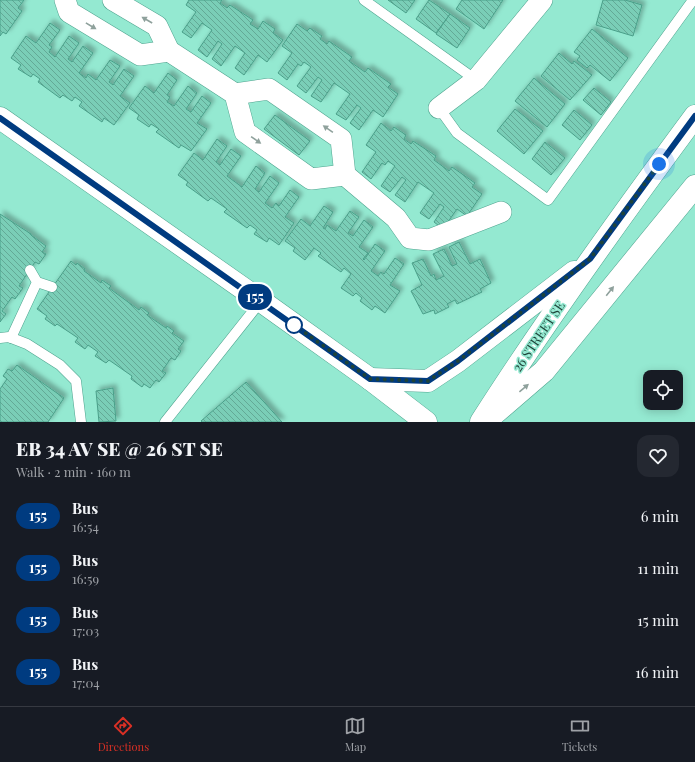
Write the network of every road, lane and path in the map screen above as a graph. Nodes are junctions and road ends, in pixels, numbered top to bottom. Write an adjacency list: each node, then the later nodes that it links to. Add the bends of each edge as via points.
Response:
1 (65, 0): 6 (street, one-way to 6, via 69,12 140,55)
2 (113, 0): 6 (street, one-way to 2, via 157,26)
3 (364, 0): 7 (lane)
4 (542, 0): 7 (street)
5 (693, 0): 9 (lane, via 548,200 457,133)
6 (169, 51): 8 (street)
7 (476, 80): 9 (street)
8 (235, 94): 12 (street, one-way to 12, via 245,132 311,179); 12 (street, one-way to 8, via 341,138 269,89)
9 (439, 108)
10 (695, 116): 15 (street, 26 STREET SE)
11 (0, 118): 19 (street)
12 (344, 175): 14 (street, via 396,218 410,238 429,240)
13 (695, 186): 26 (street, 26 STREET SE, one-way to 13, via 544,371)
14 (501, 212)
15 (590, 259): 22 (street, via 458,361 428,381); 26 (street, 26 STREET SE)
16 (30, 270): 17 (lane)
17 (37, 282): 18 (lane); 21 (lane)
18 (52, 287)
19 (261, 301): 22 (street); 24 (lane)
20 (0, 338): 21 (lane)
21 (11, 338): 23 (lane, via 27,344 60,365 76,381)
22 (370, 379): 25 (street)
23 (81, 422)
24 (165, 422)
25 (426, 422)
26 (482, 422)

